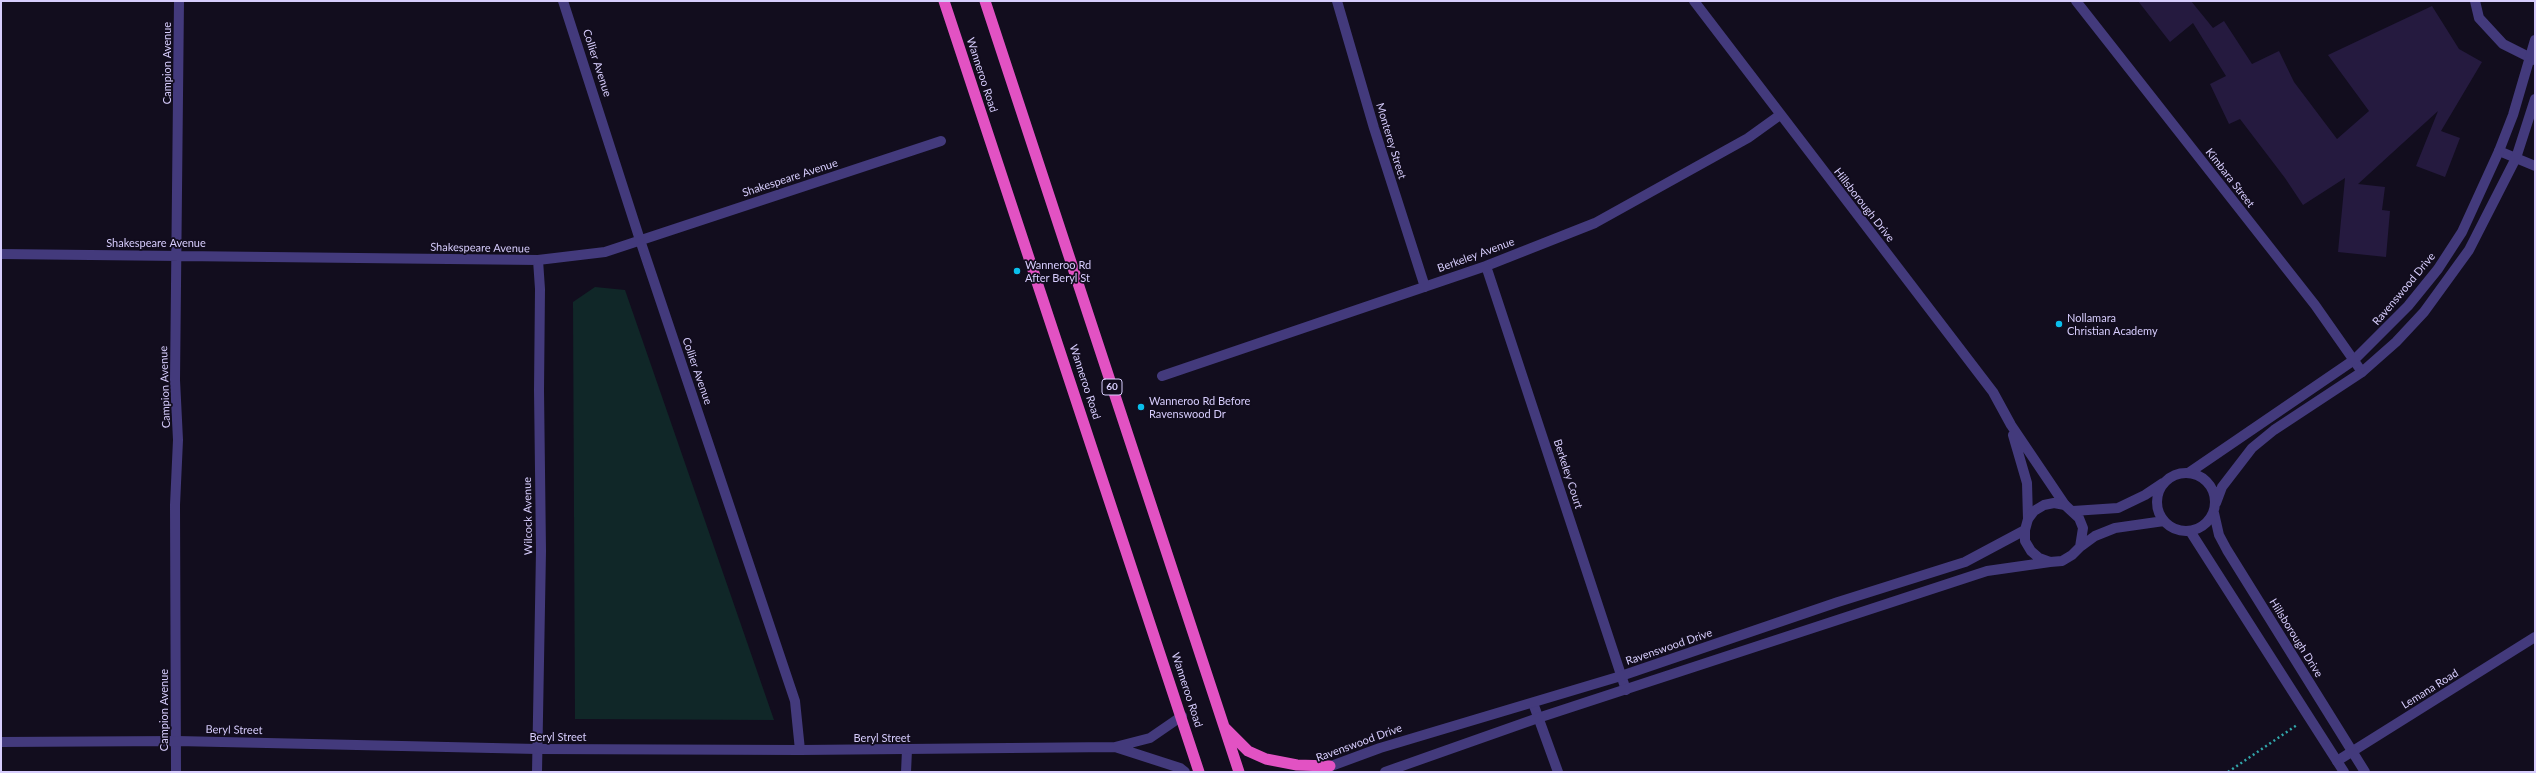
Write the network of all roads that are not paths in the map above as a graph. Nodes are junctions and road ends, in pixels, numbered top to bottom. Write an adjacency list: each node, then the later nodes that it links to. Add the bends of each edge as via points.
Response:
1 (179, 1): 19 (street, Campion Avenue)
2 (563, 1): 17 (street, Collier Avenue)
3 (944, 1): 41 (highway, Wanneroo Road)
4 (985, 1): 43 (highway, 60)
5 (1337, 1): 22 (street, Monterey Street)
6 (1694, 1): 12 (street, Hillsborough Drive)
7 (2076, 1): 23 (street, Kimbara Street, via 2315,305)
8 (2475, 1): 10 (street, via 2479,18 2503,44)
9 (2535, 40): 10 (street, Ravenswood Drive)
10 (2533, 60): 14 (street, Ravenswood Drive)
11 (2535, 99): 15 (street)
12 (1780, 115): 21 (street, Berkeley Avenue, via 1748,138 1595,223); 26 (street, Hillsborough Drive, via 1992,392)
13 (941, 141): 17 (street, Shakespeare Avenue)
14 (2499, 151): 15 (street); 23 (street, Ravenswood Drive, via 2462,232 2438,269 2408,306)
15 (2516, 158): 16 (street); 24 (street, via 2470,250 2448,281 2414,322)
16 (2535, 166)
17 (640, 240): 20 (street, Shakespeare Avenue, via 605,252); 48 (street, Collier Avenue, via 795,701)
18 (1, 254): 19 (street, Shakespeare Avenue)
19 (177, 255): 20 (street, Shakespeare Avenue); 44 (street, Campion Avenue)
20 (538, 260): 47 (street, Wilcock Avenue, via 541,551)
21 (1486, 266): 22 (street, Berkeley Avenue); 38 (street, Berkeley Court)
22 (1425, 287): 25 (street, Berkeley Avenue)
23 (2354, 360): 24 (street, Kimbara Street); 27 (street, Ravenswood Drive)
24 (2362, 372): 30 (street, via 2274,430 2252,448 2222,487)
25 (1162, 376)
26 (2011, 425): 29 (street, Hillsborough Drive); 31 (street, Hillsborough Drive, via 2027,483)
27 (2190, 472): 28 (street, via 2180,473); 30 (street, via 2208,482 2214,492)
28 (2163, 483): 29 (street, via 2118,508); 32 (street, via 2157,499 2159,514)
29 (2069, 508): 31 (street, via 2054,504 2044,505 2034,510); 35 (street, via 2083,528)
30 (2215, 508): 34 (street, via 2200,528); 50 (street, Hillsborough Drive, via 2219,535 2227,550)
31 (2028, 519): 33 (street)
32 (2164, 521): 34 (street, via 2180,531); 35 (street, via 2115,528)
33 (2025, 530): 36 (street, via 2026,541 2031,551 2039,558); 38 (street, Ravenswood Drive, via 1965,562)
34 (2190, 531): 51 (street)
35 (2080, 547): 36 (street, via 2072,556 2062,561)
36 (2050, 562): 39 (street, via 1987,571)
37 (2535, 637): 50 (street, Lemana Road)
38 (1621, 676): 39 (street, Berkeley Court); 40 (street, Ravenswood Drive)
39 (1626, 690): 42 (street)
40 (1533, 703): 42 (street); 52 (street, Ravenswood Drive, via 1441,728)
41 (1182, 716): 46 (street, Beryl Street, via 1150,738); 57 (highway, Wanneroo Road)
42 (1538, 718): 60 (street); 61 (street)
43 (1223, 726): 52 (highway, via 1248,751 1266,759 1297,765); 58 (highway, 60)
44 (177, 741): 45 (street, Beryl Street); 47 (street, Beryl Street); 53 (street, Campion Avenue)
45 (1, 742)
46 (1115, 747): 49 (street, Beryl Street); 56 (street, Beryl Street, via 1180,768)
47 (537, 749): 48 (street, Beryl Street); 54 (street, Wilcock Avenue)
48 (800, 750): 49 (street, Beryl Street)
49 (907, 750): 55 (street)
50 (2352, 752): 51 (street, Lemana Road); 63 (street, Hillsborough Drive)
51 (2337, 761): 62 (street)
52 (1330, 766): 59 (street, Ravenswood Drive)
53 (176, 772)
54 (537, 772)
55 (906, 772)
56 (1185, 772)
57 (1199, 772)
58 (1239, 772)
59 (1315, 772)
60 (1385, 772)
61 (1558, 772)
62 (2344, 772)
63 (2365, 772)

